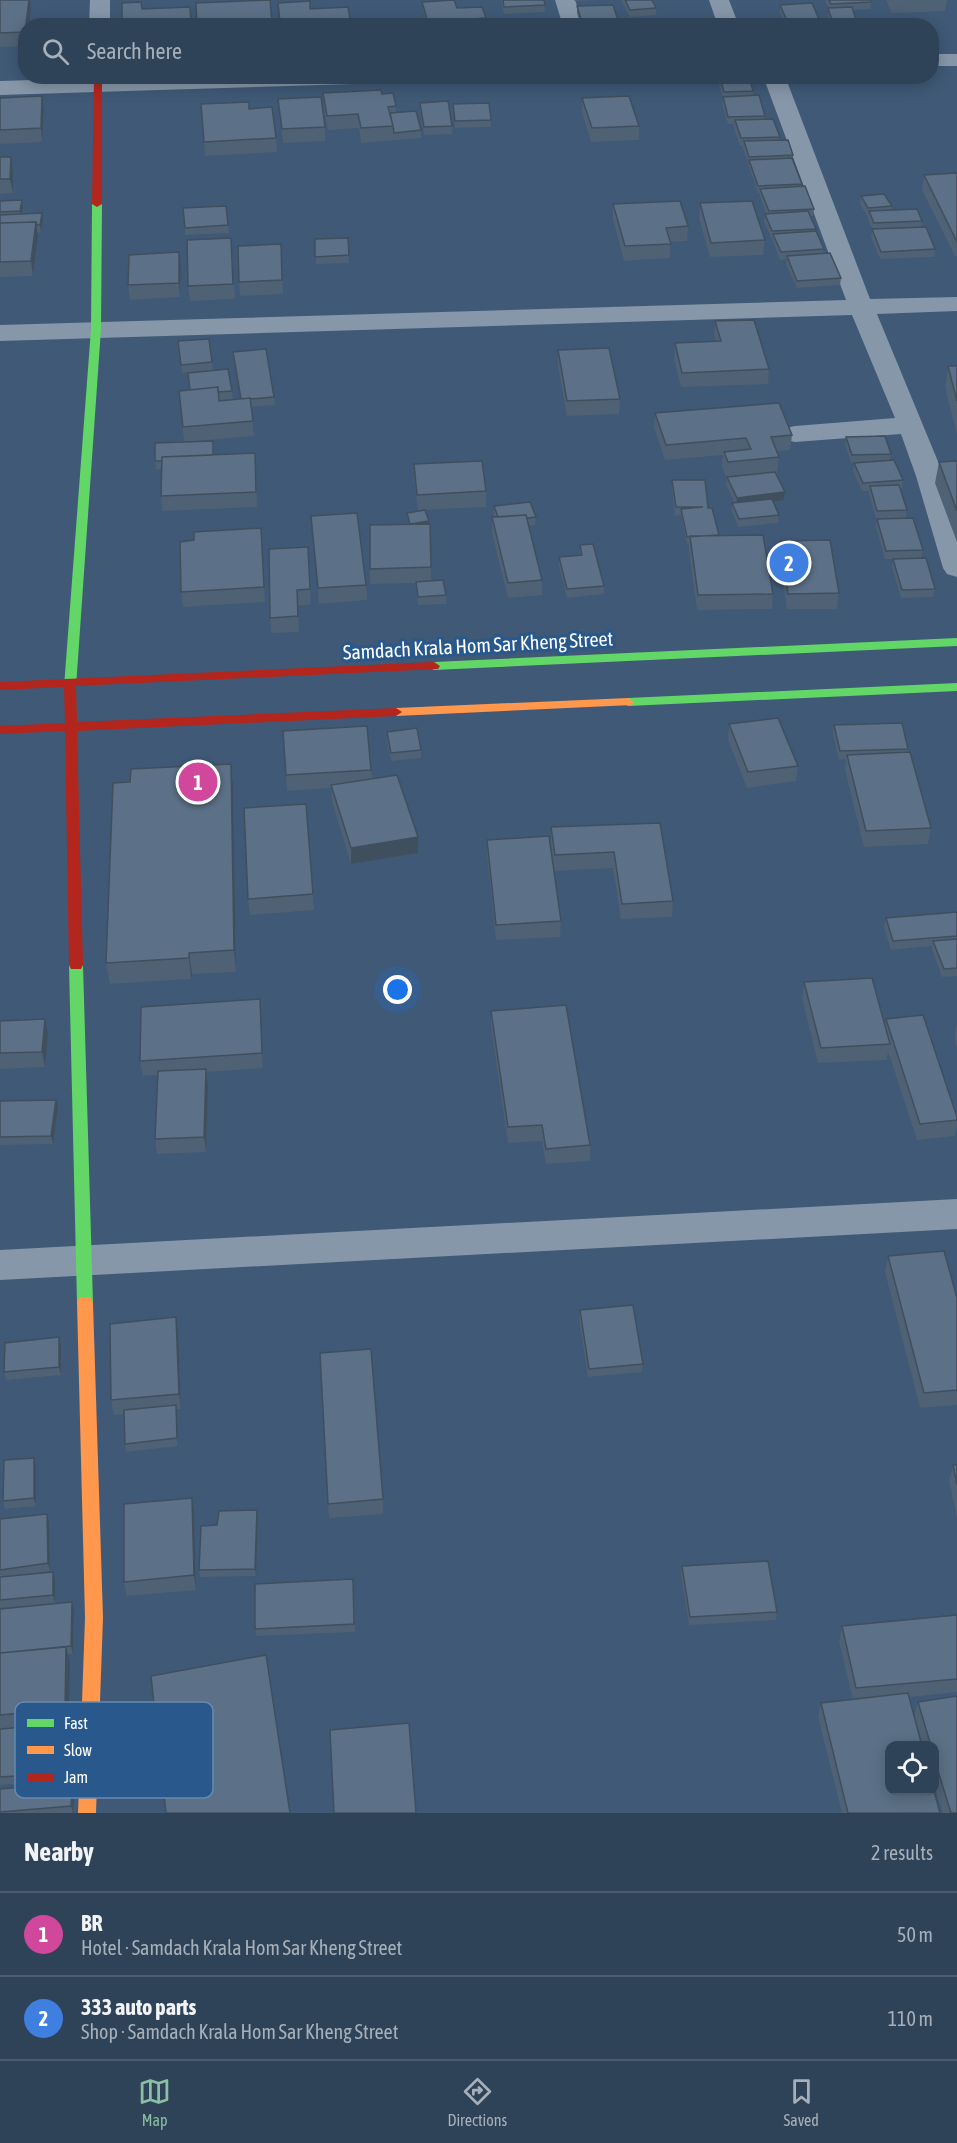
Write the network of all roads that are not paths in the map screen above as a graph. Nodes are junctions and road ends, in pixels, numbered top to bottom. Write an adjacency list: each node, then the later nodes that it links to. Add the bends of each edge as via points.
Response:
1 (100, 0): 4 (street)
2 (565, 0): 5 (street)
3 (719, 0): 6 (street)
4 (99, 18)
5 (571, 18)
6 (726, 18)
7 (939, 60): 8 (street)
8 (957, 60)
9 (56, 84): 12 (street)
10 (98, 84): 15 (street)
11 (777, 84): 14 (street)
12 (0, 88)
13 (957, 304): 14 (street)
14 (863, 309): 15 (street); 17 (street)
15 (96, 329): 16 (street); 21 (street)
16 (0, 333)
17 (911, 425): 18 (street); 19 (street)
18 (795, 434)
19 (957, 568)
20 (957, 642): 21 (street, Samdach Krala Hom Sar Kheng Street)
21 (70, 683): 22 (street, Samdach Krala Hom Sar Kheng Street); 24 (street)
22 (0, 686)
23 (957, 687): 24 (street)
24 (69, 728): 25 (street); 27 (street)
25 (0, 730)
26 (957, 1214): 27 (street)
27 (85, 1261): 28 (street); 29 (street, via 94,1618)
28 (0, 1265)
29 (91, 1702)
30 (88, 1798): 31 (street)
31 (87, 1813)

